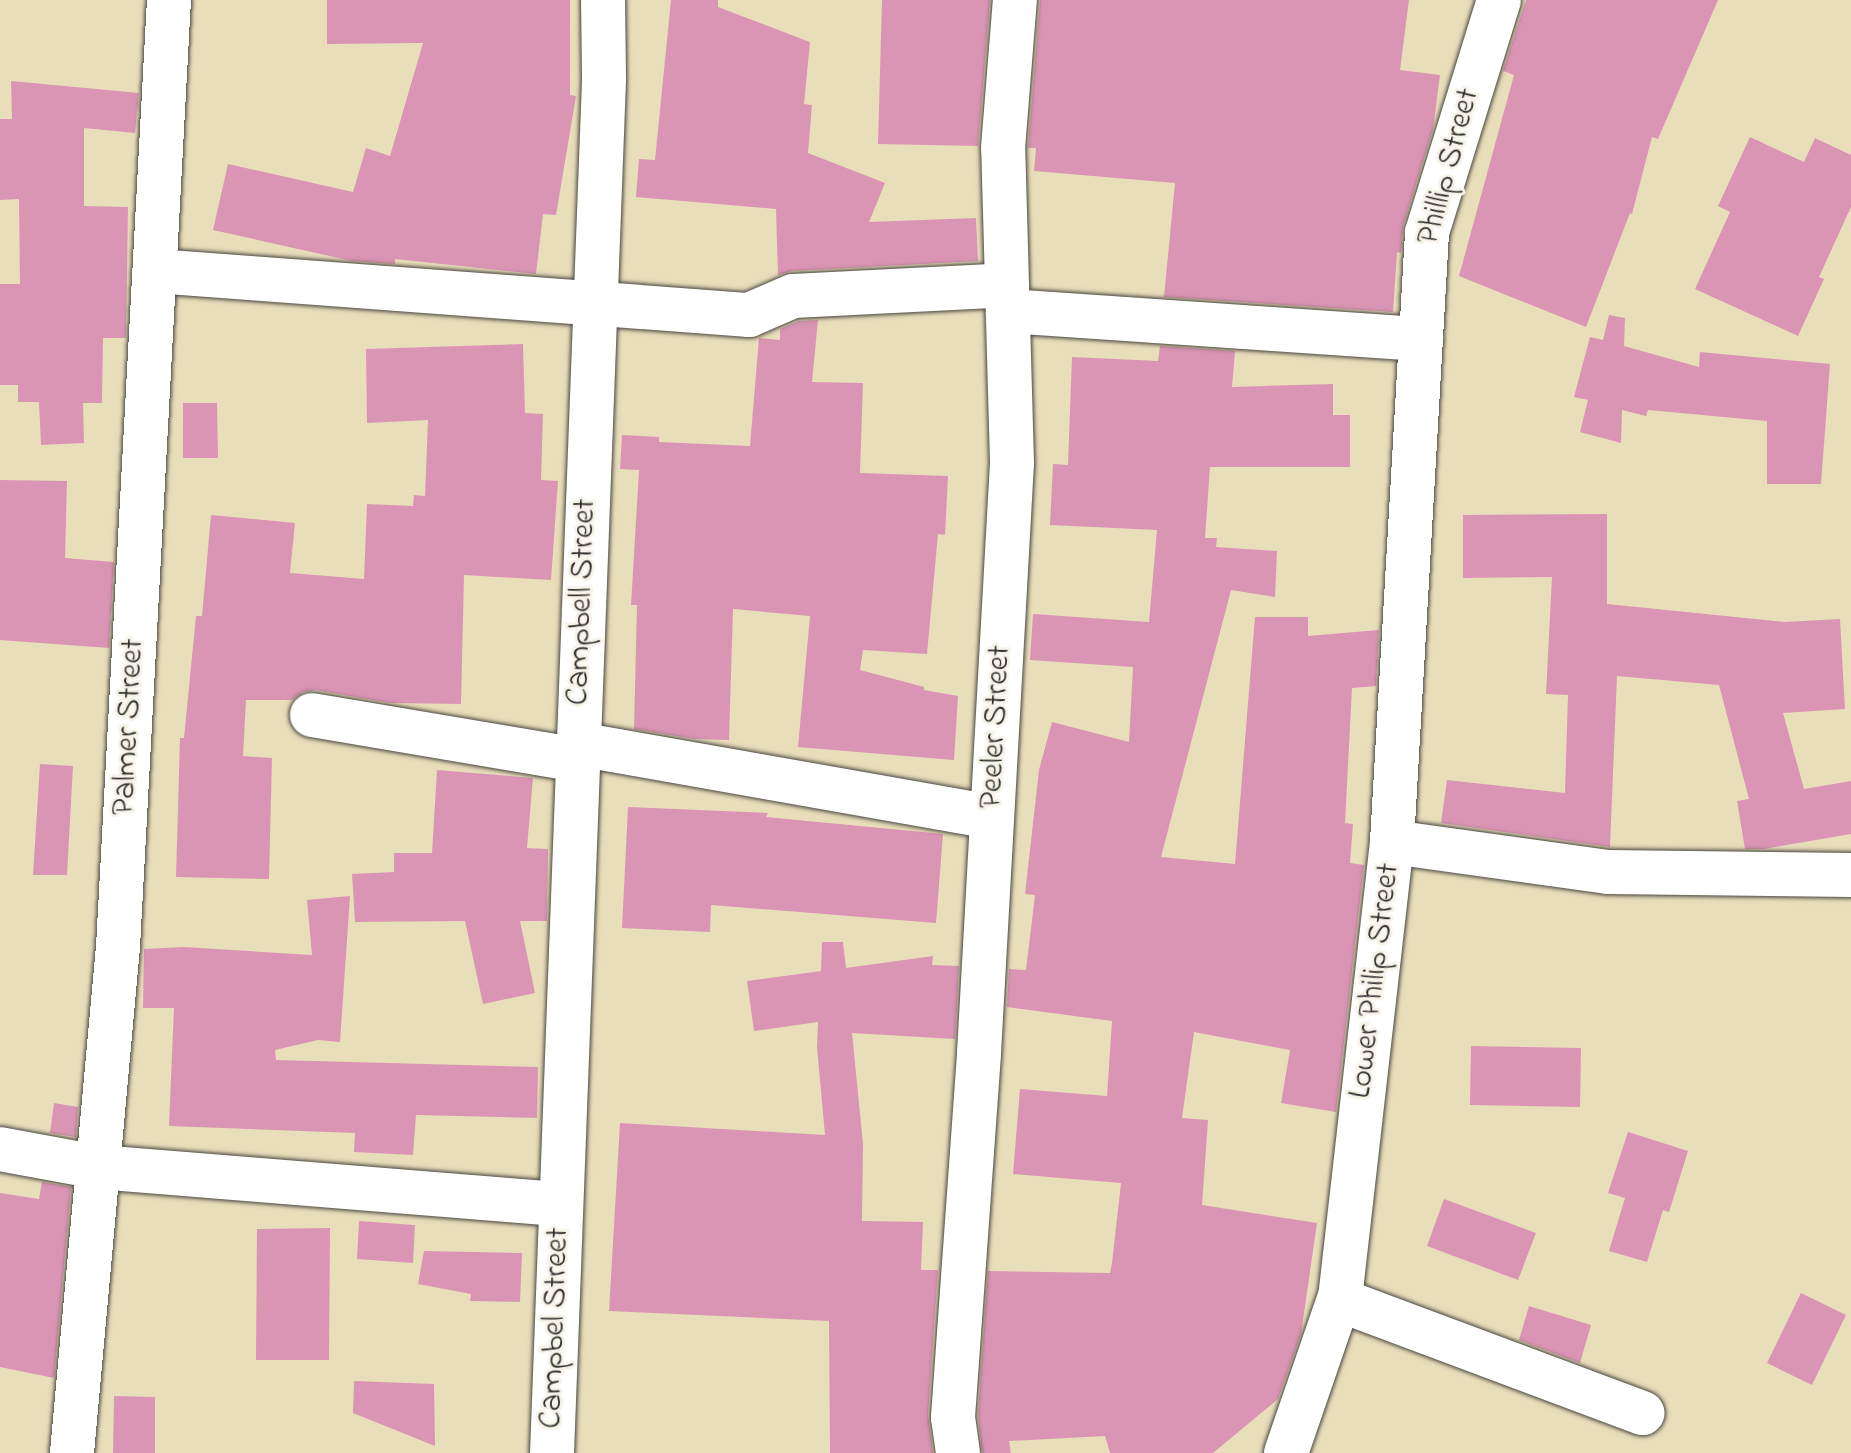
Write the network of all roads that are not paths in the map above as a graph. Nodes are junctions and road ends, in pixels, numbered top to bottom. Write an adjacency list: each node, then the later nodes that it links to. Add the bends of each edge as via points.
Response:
1 (169, 0): 5 (street, Palmer Street)
2 (603, 0): 7 (street, Campbell Street)
3 (1015, 0): 6 (street, Peeler Street, via 1003,148)
4 (1499, 0): 8 (street, Phillip Street, via 1427,233)
5 (155, 271): 7 (street); 15 (street, Palmer Street, via 118,947)
6 (1008, 298): 7 (street, via 793,296 749,315); 8 (street); 11 (street, Peeler Street, via 1012,463)
7 (595, 301): 10 (street, Campbell Street)
8 (1421, 339): 12 (street, Lower Philip Street)
9 (312, 715): 10 (street)
10 (578, 752): 11 (street); 16 (street, Campbell Street)
11 (992, 817): 21 (street, Peeler Street, via 953,1417)
12 (1392, 842): 13 (street, via 1608,872); 17 (street, Lower Philip Street)
13 (1851, 875)
14 (0, 1149): 15 (street)
15 (98, 1167): 16 (street); 19 (street, Palmer Street)
16 (561, 1204): 20 (street, Campbel Street)
17 (1341, 1293): 18 (street, via 1340,1300); 22 (street, Lower Philip Street)
18 (1643, 1413)
19 (72, 1453)
20 (552, 1453)
21 (958, 1453)
22 (1286, 1453)

